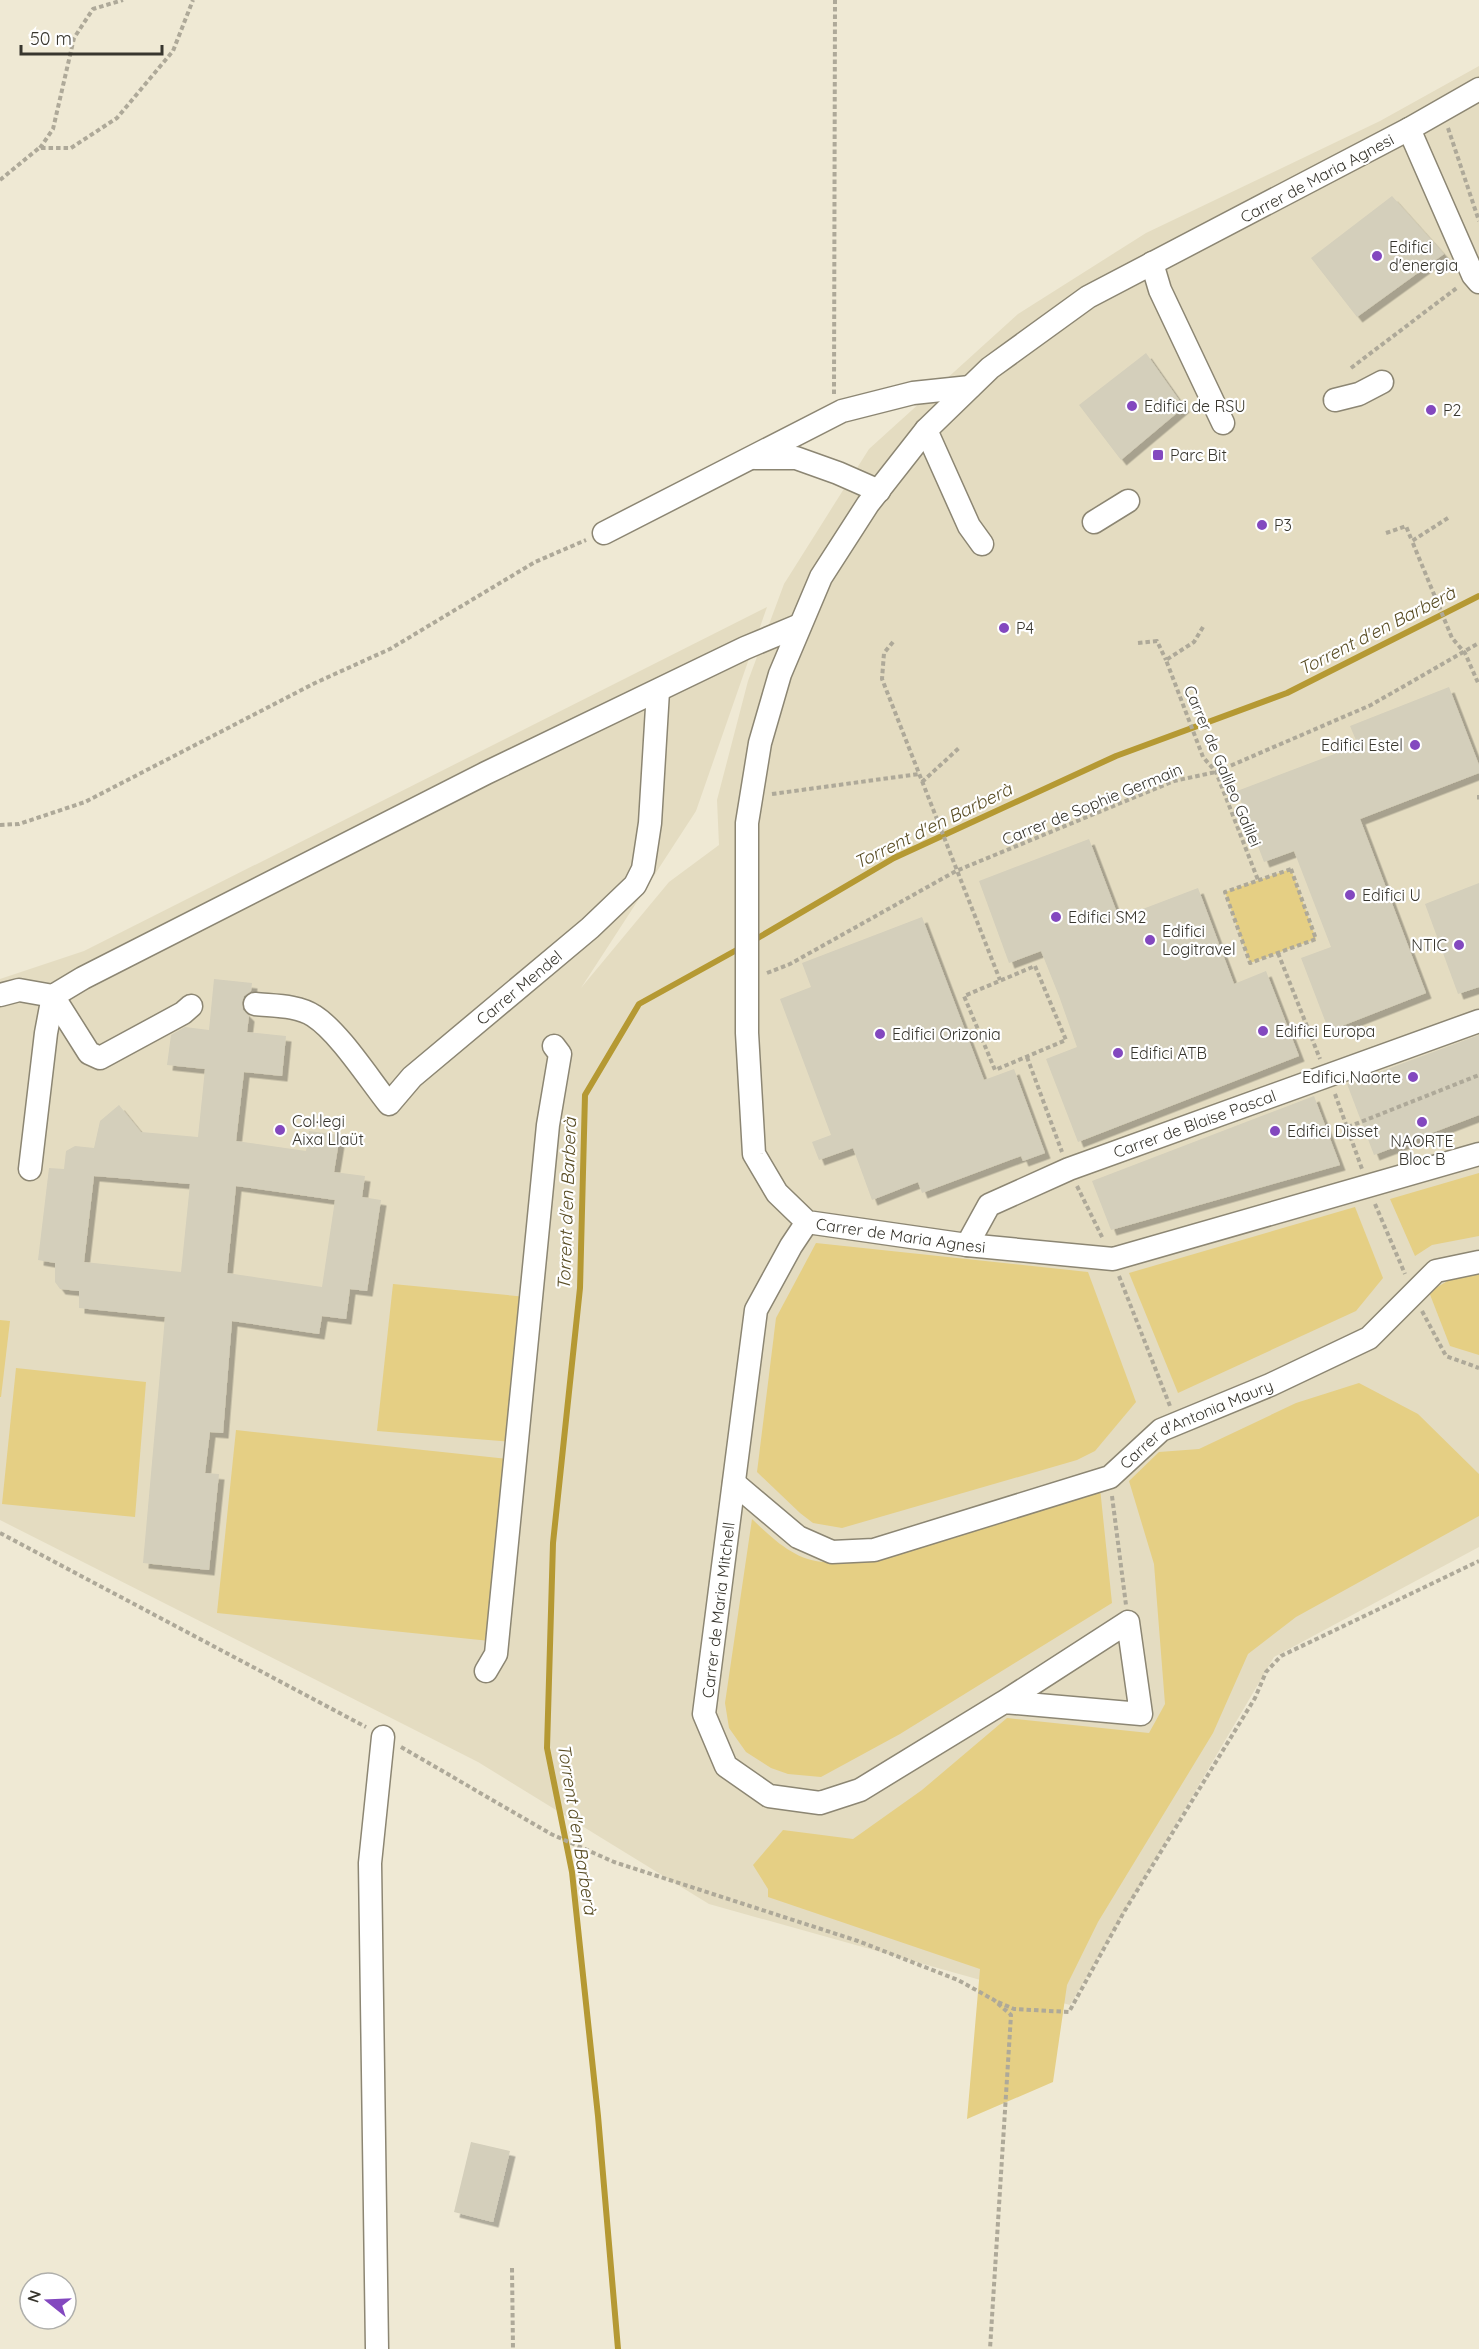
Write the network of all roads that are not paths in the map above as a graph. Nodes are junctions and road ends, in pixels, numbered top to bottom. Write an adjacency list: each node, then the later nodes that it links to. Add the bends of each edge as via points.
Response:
1 (1479, 89): 2 (street, Carrer de Maria Agnesi)
2 (1409, 129): 3 (street, Carrer de Maria Agnesi); 4 (street)
3 (1152, 263): 6 (street, Carrer de Maria Agnesi, via 1088,297); 8 (street, via 1160,290)
4 (1476, 278)
5 (1382, 382): 7 (street)
6 (970, 387): 9 (street, Carrer de Maria Agnesi); 10 (street, via 913,393 842,411)
7 (1335, 400)
8 (1223, 423)
9 (926, 430): 11 (street); 15 (street, via 969,526)
10 (751, 458): 11 (street, via 796,458); 14 (street)
11 (879, 491): 16 (street, via 821,577)
12 (1128, 501): 13 (street)
13 (1094, 522)
14 (604, 533)
15 (982, 544)
16 (800, 625): 17 (street); 26 (street, Carrer de Maria Agnesi, via 780,674 751,789 747,1033 754,1154 777,1194)
17 (658, 691): 19 (street, via 486,773); 20 (street, Carrer Mendel, via 650,823 643,869 635,885 590,928 412,1077 389,1104 329,1030 312,1015)
18 (0, 995): 19 (street, via 19,990)
19 (53, 996): 21 (street, via 88,1053 100,1058); 25 (street)
20 (255, 1004)
21 (191, 1006)
22 (1479, 1021): 27 (street, Carrer de Blaise Pascal, via 1069,1169 989,1205)
23 (554, 1046): 30 (street, via 560,1054 546,1147 496,1654)
24 (1479, 1154): 27 (street, Carrer de Maria Agnesi, via 1113,1259)
25 (30, 1169)
26 (807, 1222): 27 (street, Carrer de Maria Agnesi); 29 (street, Carrer de Maria Mitchell, via 756,1310)
27 (967, 1245)
28 (1479, 1262): 29 (street, Carrer d'Antonia Maury, via 1436,1271 1369,1338 1161,1430 1110,1478 874,1550 832,1552 798,1537)
29 (734, 1483): 31 (street, Carrer de Maria Mitchell, via 704,1714 726,1767 769,1796 820,1803 860,1790)
30 (486, 1671)
31 (1004, 1702): 31 (street, Carrer de Maria Mitchell, via 1141,1714 1128,1622)
32 (383, 1737): 33 (street, via 370,1863)
33 (377, 2349)

